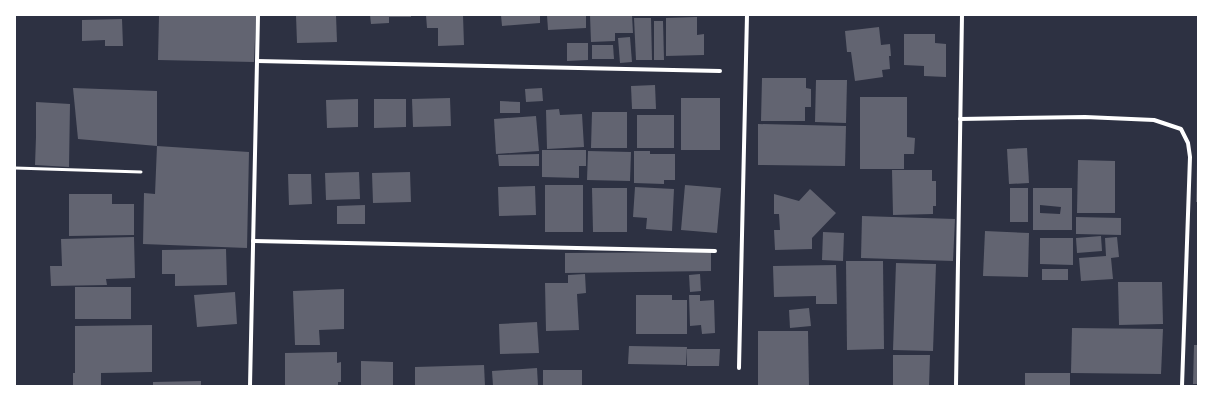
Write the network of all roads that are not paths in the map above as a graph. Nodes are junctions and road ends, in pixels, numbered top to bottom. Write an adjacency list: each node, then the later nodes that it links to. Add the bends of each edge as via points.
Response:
1 (258, 15): 4 (street)
2 (747, 15): 11 (street)
3 (962, 15): 6 (street)
4 (256, 61): 5 (street); 9 (street)
5 (720, 71)
6 (960, 119): 13 (street); 14 (street, via 1085,117 1154,120 1181,129 1188,143 1190,158)
7 (15, 168): 8 (lane)
8 (141, 172)
9 (253, 241): 10 (street); 12 (street)
10 (715, 251)
11 (739, 368)
12 (250, 386)
13 (956, 386)
14 (1182, 386)

